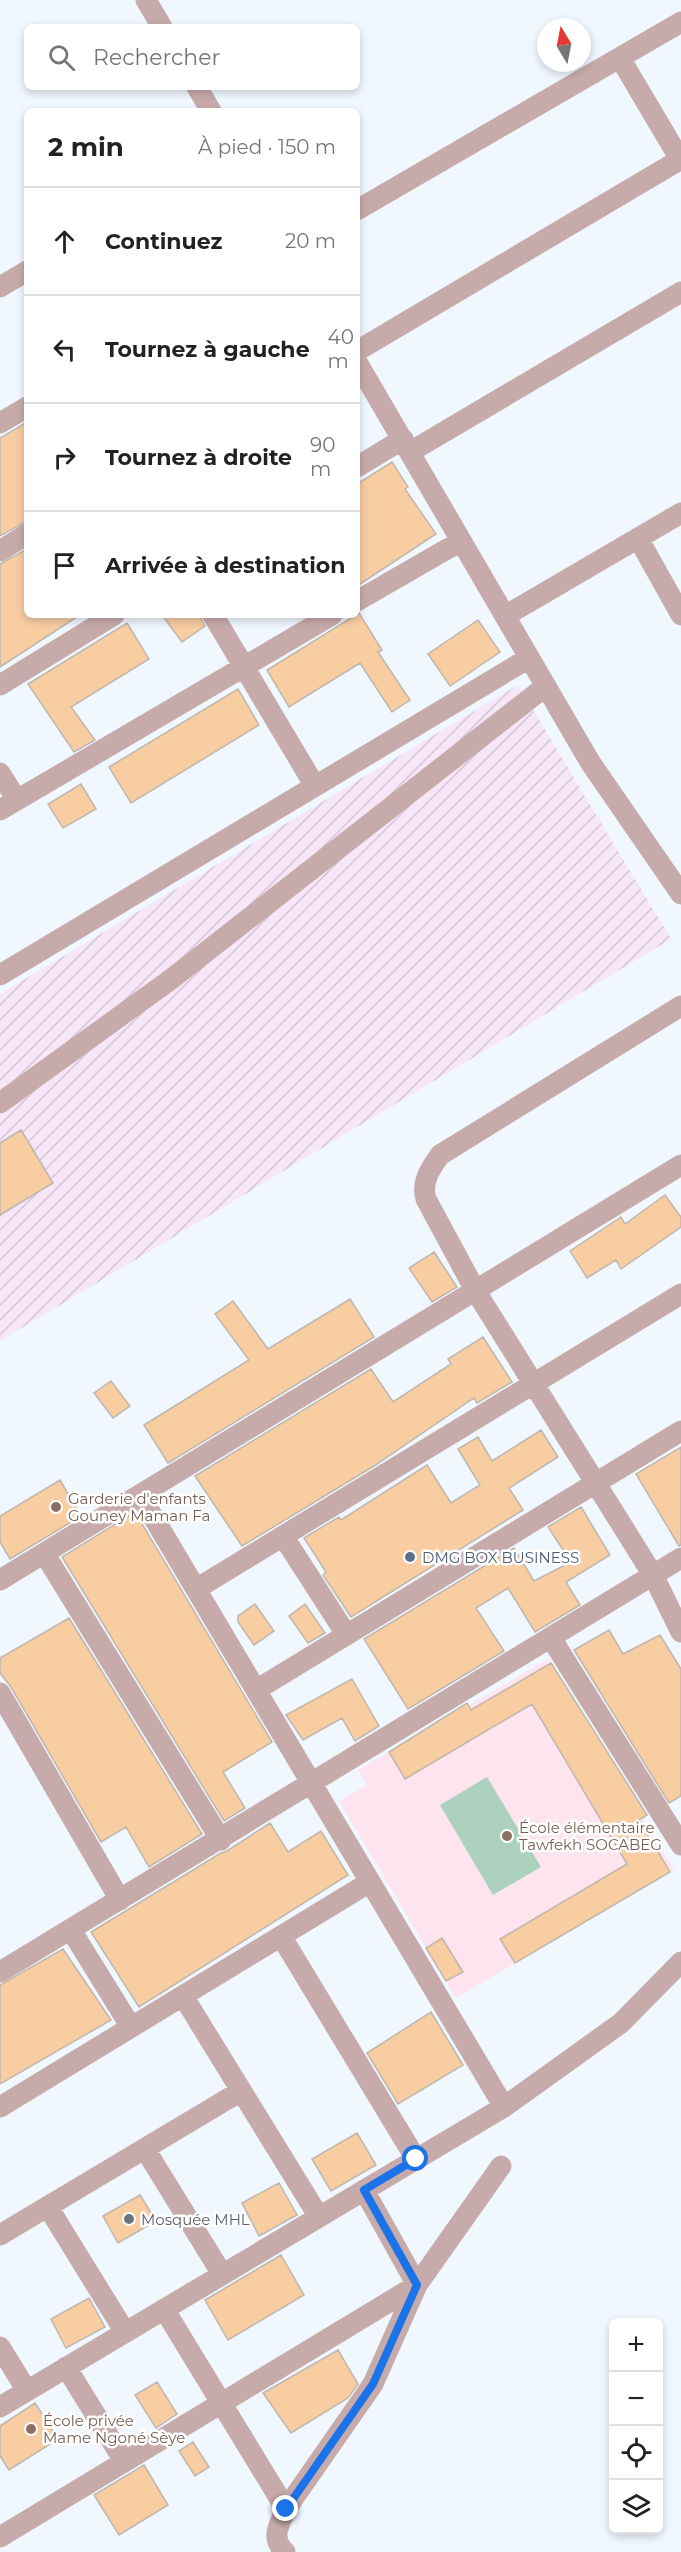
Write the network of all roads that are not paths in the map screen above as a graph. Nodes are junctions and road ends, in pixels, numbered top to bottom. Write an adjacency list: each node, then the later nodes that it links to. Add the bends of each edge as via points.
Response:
1 (146, 0): 3 (street)
2 (681, 22): 4 (street)
3 (160, 24)
4 (620, 58): 7 (street); 8 (street)
5 (199, 90): 6 (street)
6 (209, 108)
7 (681, 160): 12 (street)
8 (360, 208)
9 (24, 273): 10 (street)
10 (0, 287)
11 (681, 292): 16 (street)
12 (360, 349)
13 (360, 367): 16 (street)
14 (24, 409): 15 (street)
15 (0, 423)
16 (406, 446): 17 (street); 21 (street)
17 (360, 466)
18 (681, 513): 20 (street)
19 (24, 536): 22 (street)
20 (638, 538): 24 (street); 25 (street)
21 (462, 541): 23 (street); 25 (street)
22 (0, 551)
23 (360, 598)
24 (681, 615)
25 (505, 616): 29 (street)
26 (109, 618): 31 (street)
27 (215, 618): 30 (street)
28 (327, 618): 30 (street)
29 (529, 658): 32 (street); 34 (street)
30 (243, 665): 34 (street); 35 (street)
31 (0, 685)
32 (546, 686): 36 (street, via 590,762); 39 (street, via 170,980)
33 (0, 773): 35 (street)
34 (315, 786): 37 (street)
35 (8, 805)
36 (681, 894)
37 (0, 975)
38 (681, 1006): 41 (street, via 440,1155 429,1170 423,1188 426,1199)
39 (0, 1103)
40 (681, 1165): 41 (street)
41 (475, 1290): 43 (street); 46 (street)
42 (681, 1294): 43 (street)
43 (533, 1384): 45 (street); 47 (street)
44 (681, 1431): 45 (street)
45 (595, 1483): 50 (street); 54 (street)
46 (140, 1495): 48 (street); 52 (street)
47 (283, 1536): 52 (street); 54 (street)
48 (44, 1553): 51 (street); 59 (street)
49 (681, 1558): 50 (street)
50 (652, 1575): 53 (street); 55 (street)
51 (0, 1580)
52 (196, 1589): 56 (street)
53 (681, 1632)
54 (346, 1634): 56 (street)
55 (551, 1638): 58 (street); 60 (street)
56 (255, 1690): 58 (street)
57 (0, 1692): 62 (street)
58 (312, 1785): 59 (street); 61 (street)
59 (221, 1839): 62 (street)
60 (681, 1845)
61 (370, 1882): 64 (street); 71 (street)
62 (120, 1900): 63 (street)
63 (71, 1930): 66 (street); 68 (street)
64 (281, 1936): 67 (street); 73 (street)
65 (680, 1964): 71 (street, via 621,2023)
66 (0, 1972)
67 (183, 1996): 68 (street); 69 (street)
68 (131, 2027): 70 (street)
69 (241, 2091): 72 (street); 77 (street)
70 (0, 2107)
71 (504, 2107): 73 (street)
72 (145, 2149): 76 (street); 79 (street)
73 (416, 2159): 75 (street)
74 (501, 2166): 80 (street)
75 (364, 2190): 77 (street); 80 (street)
76 (48, 2206): 78 (street); 82 (street)
77 (319, 2217): 79 (street)
78 (0, 2235)
79 (222, 2274): 81 (street)
80 (417, 2285): 86 (street); 89 (street, via 373,2384)
81 (164, 2309): 82 (street); 86 (street)
82 (125, 2332): 84 (street)
83 (0, 2347): 85 (street)
84 (66, 2367): 85 (street); 88 (street)
85 (27, 2391): 87 (street)
86 (221, 2403): 88 (street); 89 (street)
87 (0, 2407)
88 (124, 2462): 90 (street)
89 (286, 2509): 91 (street, via 276,2532)
90 (0, 2537)
91 (279, 2550)

